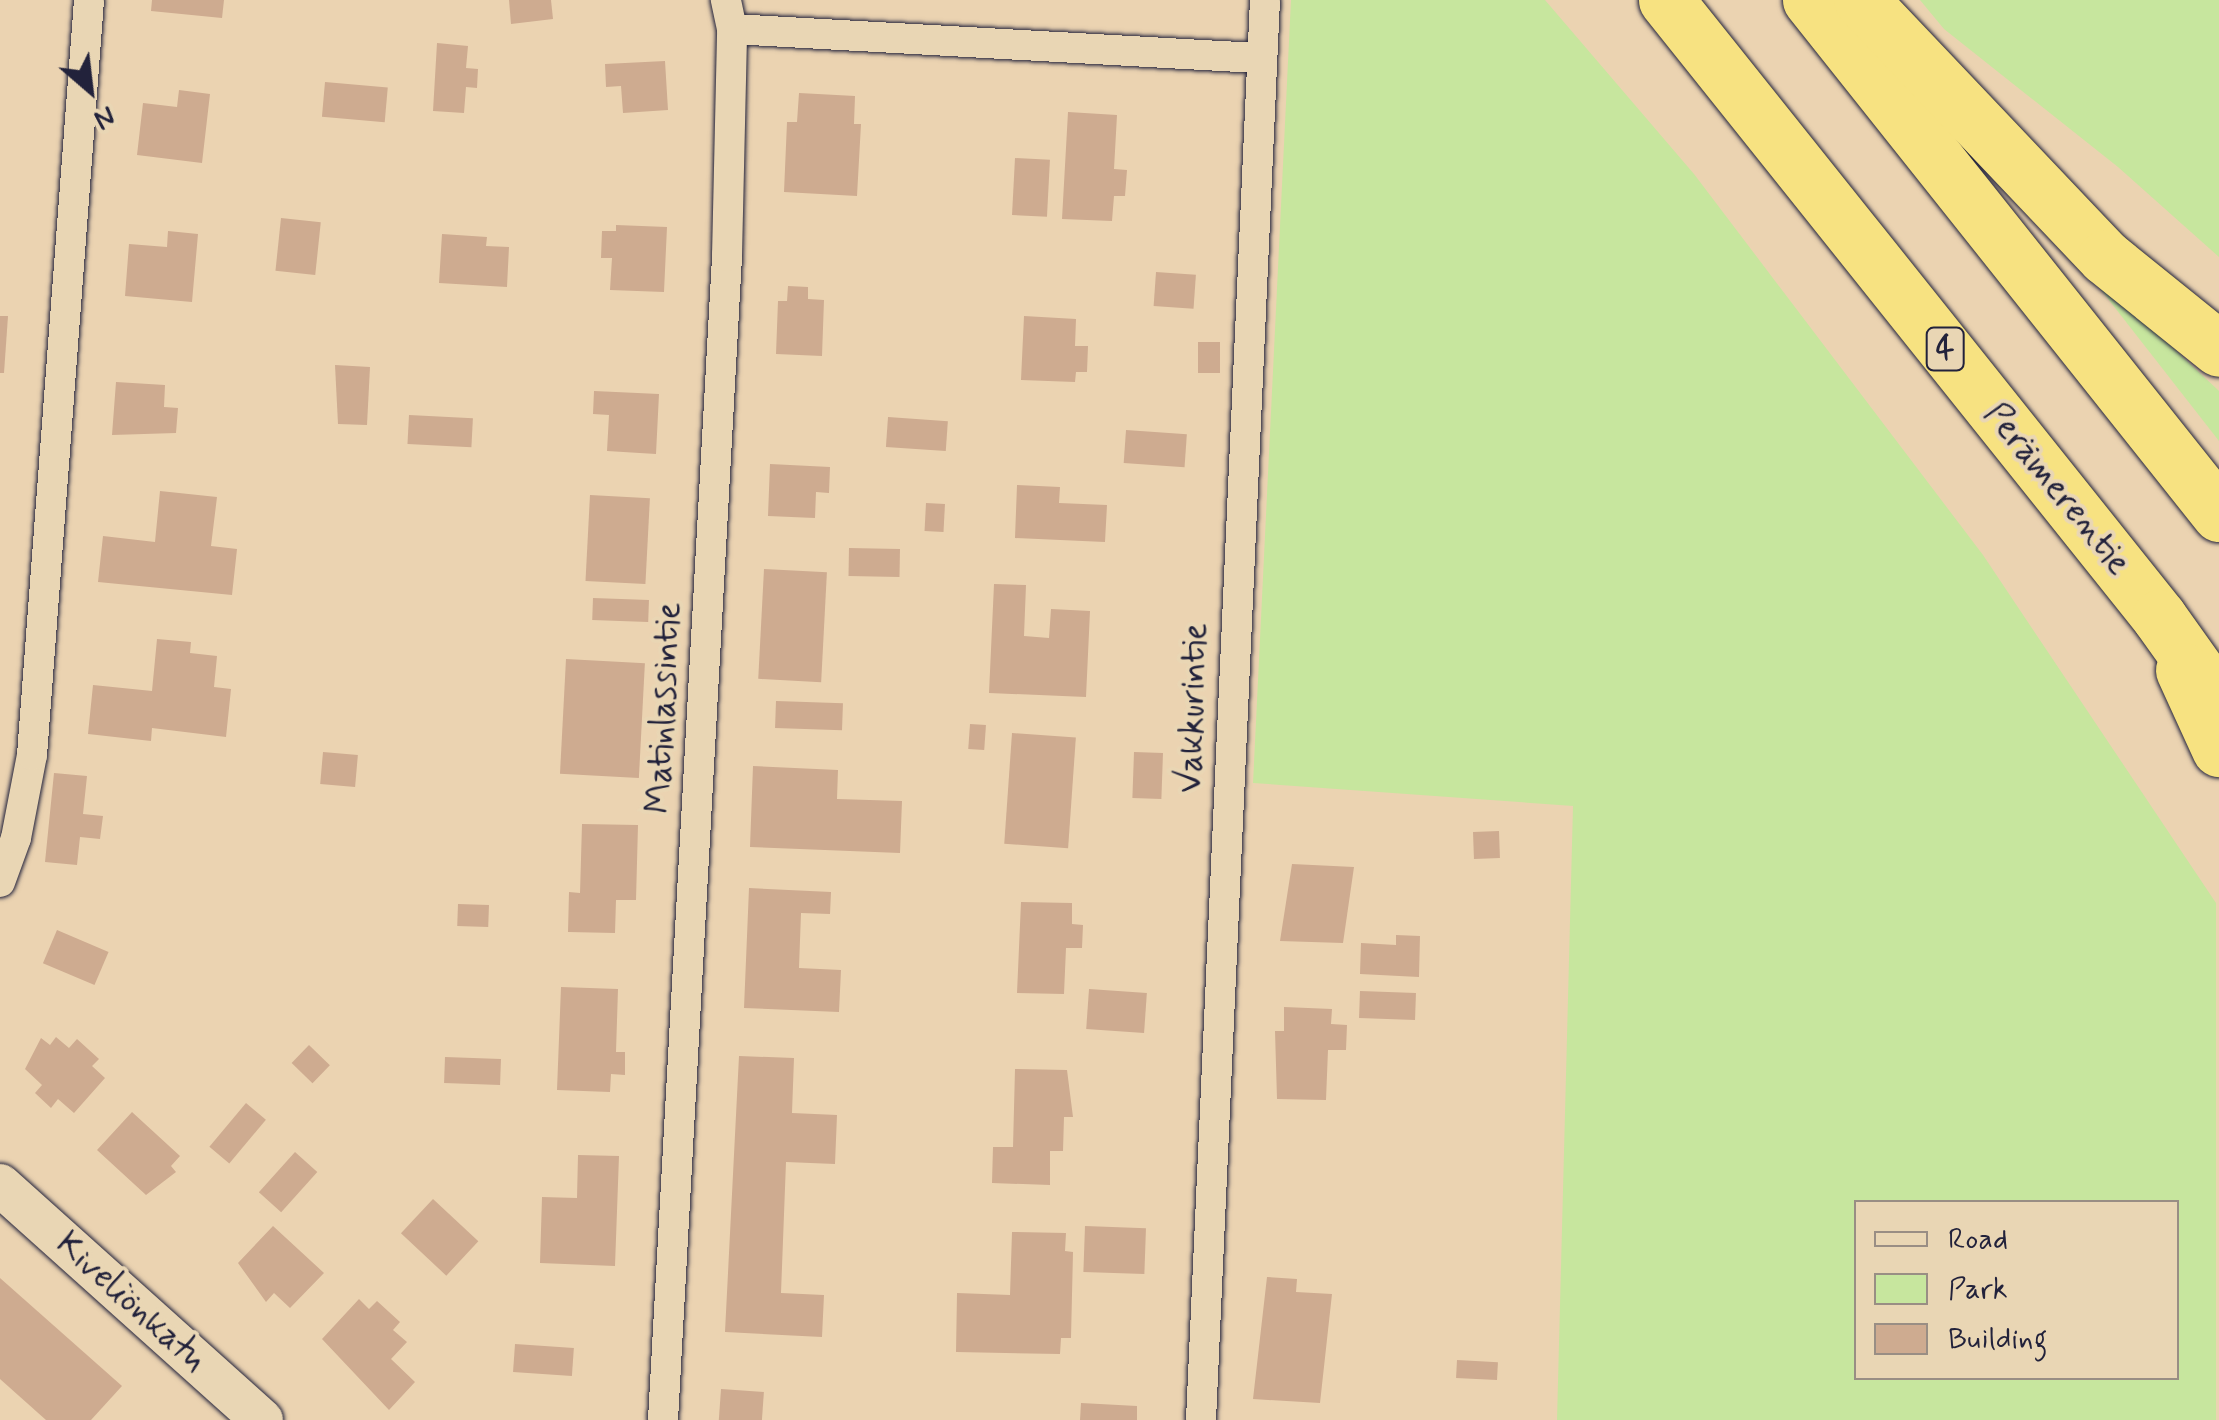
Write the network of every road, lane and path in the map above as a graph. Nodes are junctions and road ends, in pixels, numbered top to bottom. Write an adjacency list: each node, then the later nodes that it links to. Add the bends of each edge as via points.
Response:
1 (89, 0): 13 (street, via 32,755)
2 (1265, 0): 7 (street, Vakkurintie)
3 (1666, 0): 10 (highway, Perämerentie / 4)
4 (1810, 0): 9 (highway)
5 (1862, 0): 8 (highway, via 2105,257)
6 (729, 14): 7 (street); 16 (street, Matinlassintie, via 727,256)
7 (1258, 58): 17 (street, Vakkurintie)
8 (2219, 349)
9 (2219, 514)
10 (2160, 617): 11 (highway, Perämerentie / 4); 12 (highway)
11 (2219, 701)
12 (2219, 750)
13 (0, 882)
14 (0, 1184): 15 (main road, Kiveliönkatu)
15 (262, 1420)
16 (664, 1420)
17 (1201, 1420)

